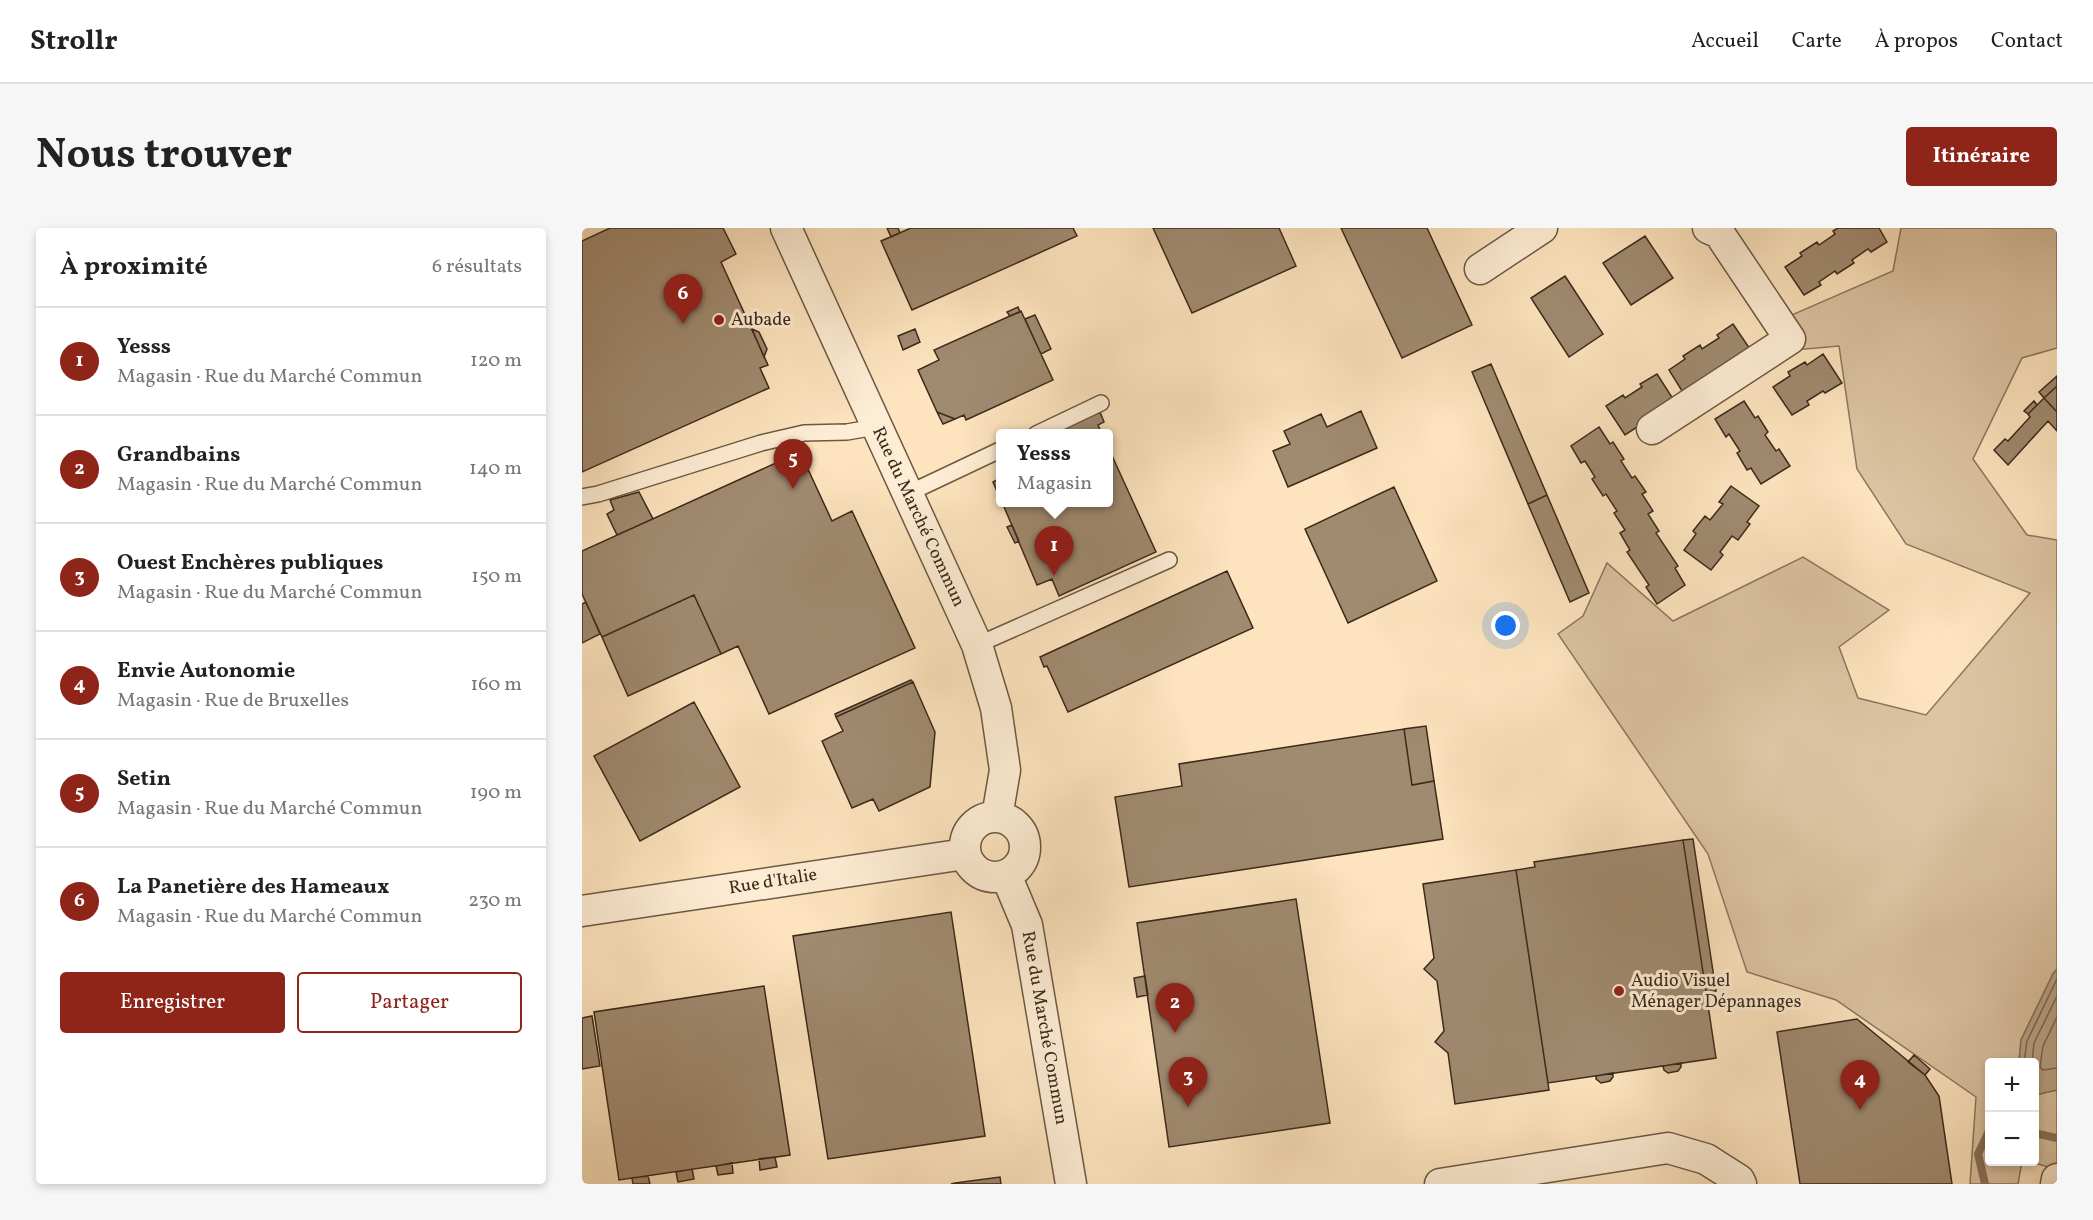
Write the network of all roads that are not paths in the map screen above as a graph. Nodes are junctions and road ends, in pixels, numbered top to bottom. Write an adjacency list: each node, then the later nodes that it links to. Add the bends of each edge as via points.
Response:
1 (786, 228): 6 (street, Rue du Marché Commun)
2 (1542, 228): 4 (street)
3 (1708, 228): 8 (street, via 1719,233 1790,339)
4 (1480, 269)
5 (1101, 403): 7 (lane)
6 (876, 427): 10 (street, Rue du Marché Commun); 11 (lane, via 804,433 761,443)
7 (1046, 429)
8 (1652, 429)
9 (996, 452): 10 (lane)
10 (907, 494): 13 (street, Rue du Marché Commun)
11 (582, 497)
12 (1169, 560): 13 (lane)
13 (977, 645): 14 (street, Rue du Marché Commun, via 996,708 1005,770)
14 (998, 817): 15 (street, via 971,827); 16 (street, via 1016,825 1025,843 1021,862)
15 (965, 854): 16 (street, via 969,864 985,876); 17 (street, Rue d'Italie)
16 (1006, 875): 19 (street, Rue du Marché Commun, via 1027,925)
17 (582, 911)
18 (2057, 1179): 22 (street)
19 (1071, 1184)
20 (1440, 1184): 21 (street, via 1668,1148 1706,1160)
21 (1741, 1184)
22 (2056, 1184)

